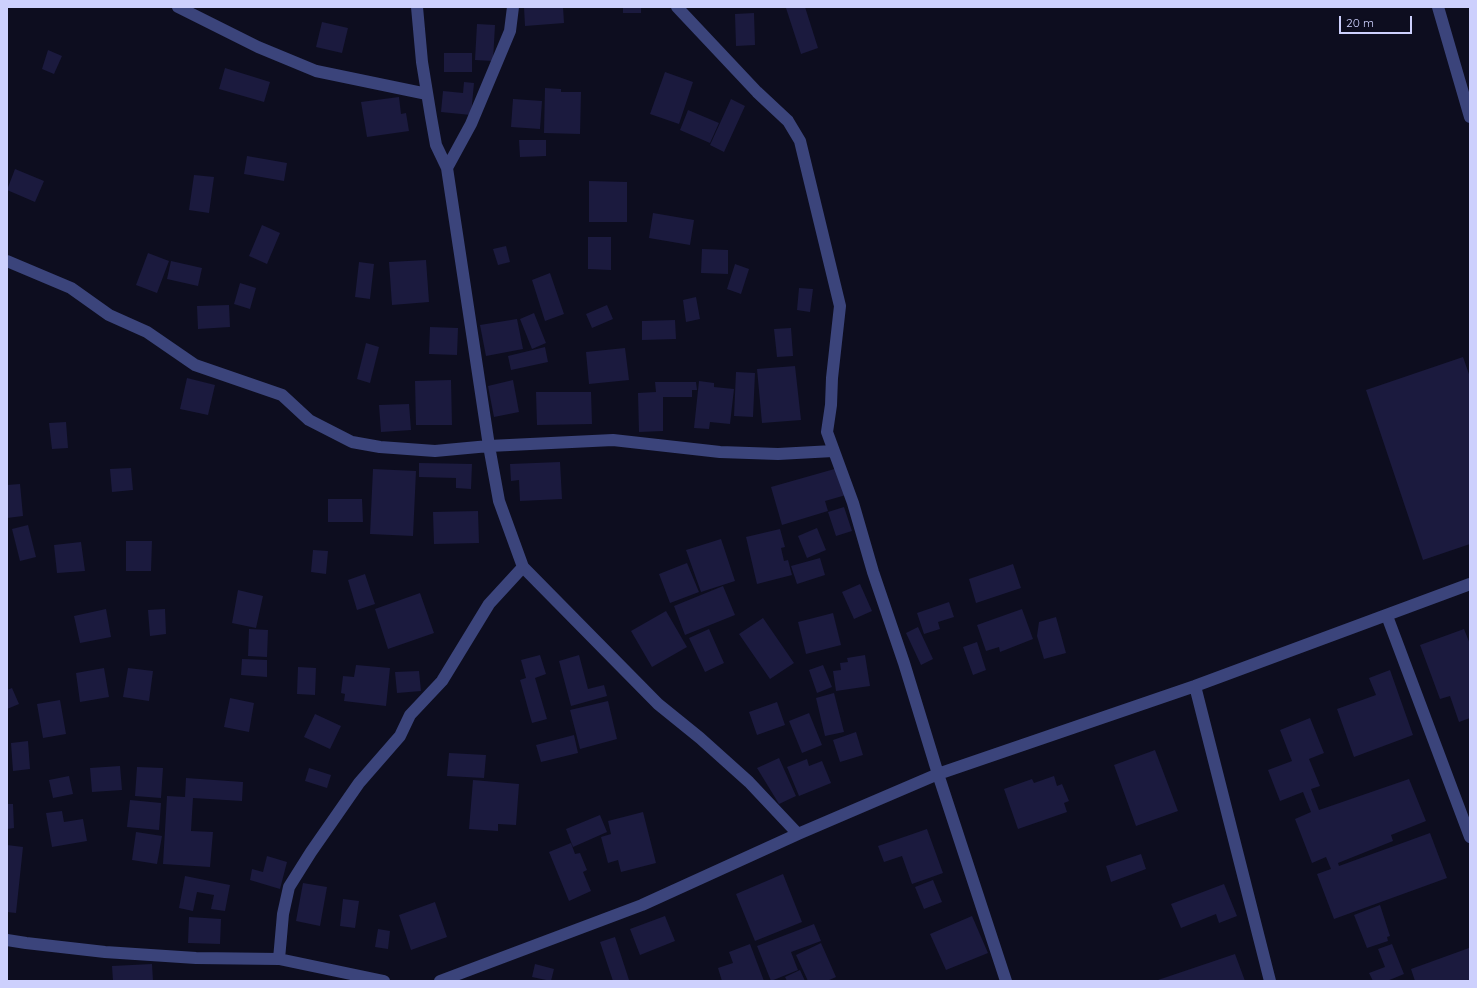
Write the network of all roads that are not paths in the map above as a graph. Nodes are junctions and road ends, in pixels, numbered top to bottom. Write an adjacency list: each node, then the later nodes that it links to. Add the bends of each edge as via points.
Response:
1 (178, 7): 6 (street, via 258,47 316,71)
2 (416, 7): 6 (street)
3 (513, 7): 8 (street, via 510,31 470,124)
4 (677, 7): 11 (street, via 788,121 800,141 840,306 832,378 832,405 827,432)
5 (1438, 7): 7 (street)
6 (427, 94): 8 (street, via 436,145)
7 (1470, 117)
8 (447, 168): 10 (street)
9 (7, 261): 10 (street, via 71,288 109,315 147,332 195,365 282,395 309,420 352,442 435,451)
10 (489, 446): 11 (street, via 613,440 720,452 778,454); 12 (street, via 499,501)
11 (833, 451): 16 (street, via 853,504)
12 (523, 568): 17 (street, via 658,704 749,782); 20 (street, via 489,604 442,681 410,715 400,736 359,783 289,887 283,914)
13 (1470, 584): 14 (street)
14 (1387, 616): 15 (street); 18 (street)
15 (1195, 686): 16 (street); 24 (street)
16 (938, 774): 17 (street); 23 (street)
17 (798, 834): 22 (street, via 642,905)
18 (1470, 837)
19 (7, 940): 20 (street, via 120,953 196,958)
20 (279, 959): 21 (street)
21 (384, 981)
22 (440, 981)
23 (1006, 981)
24 (1270, 981)

